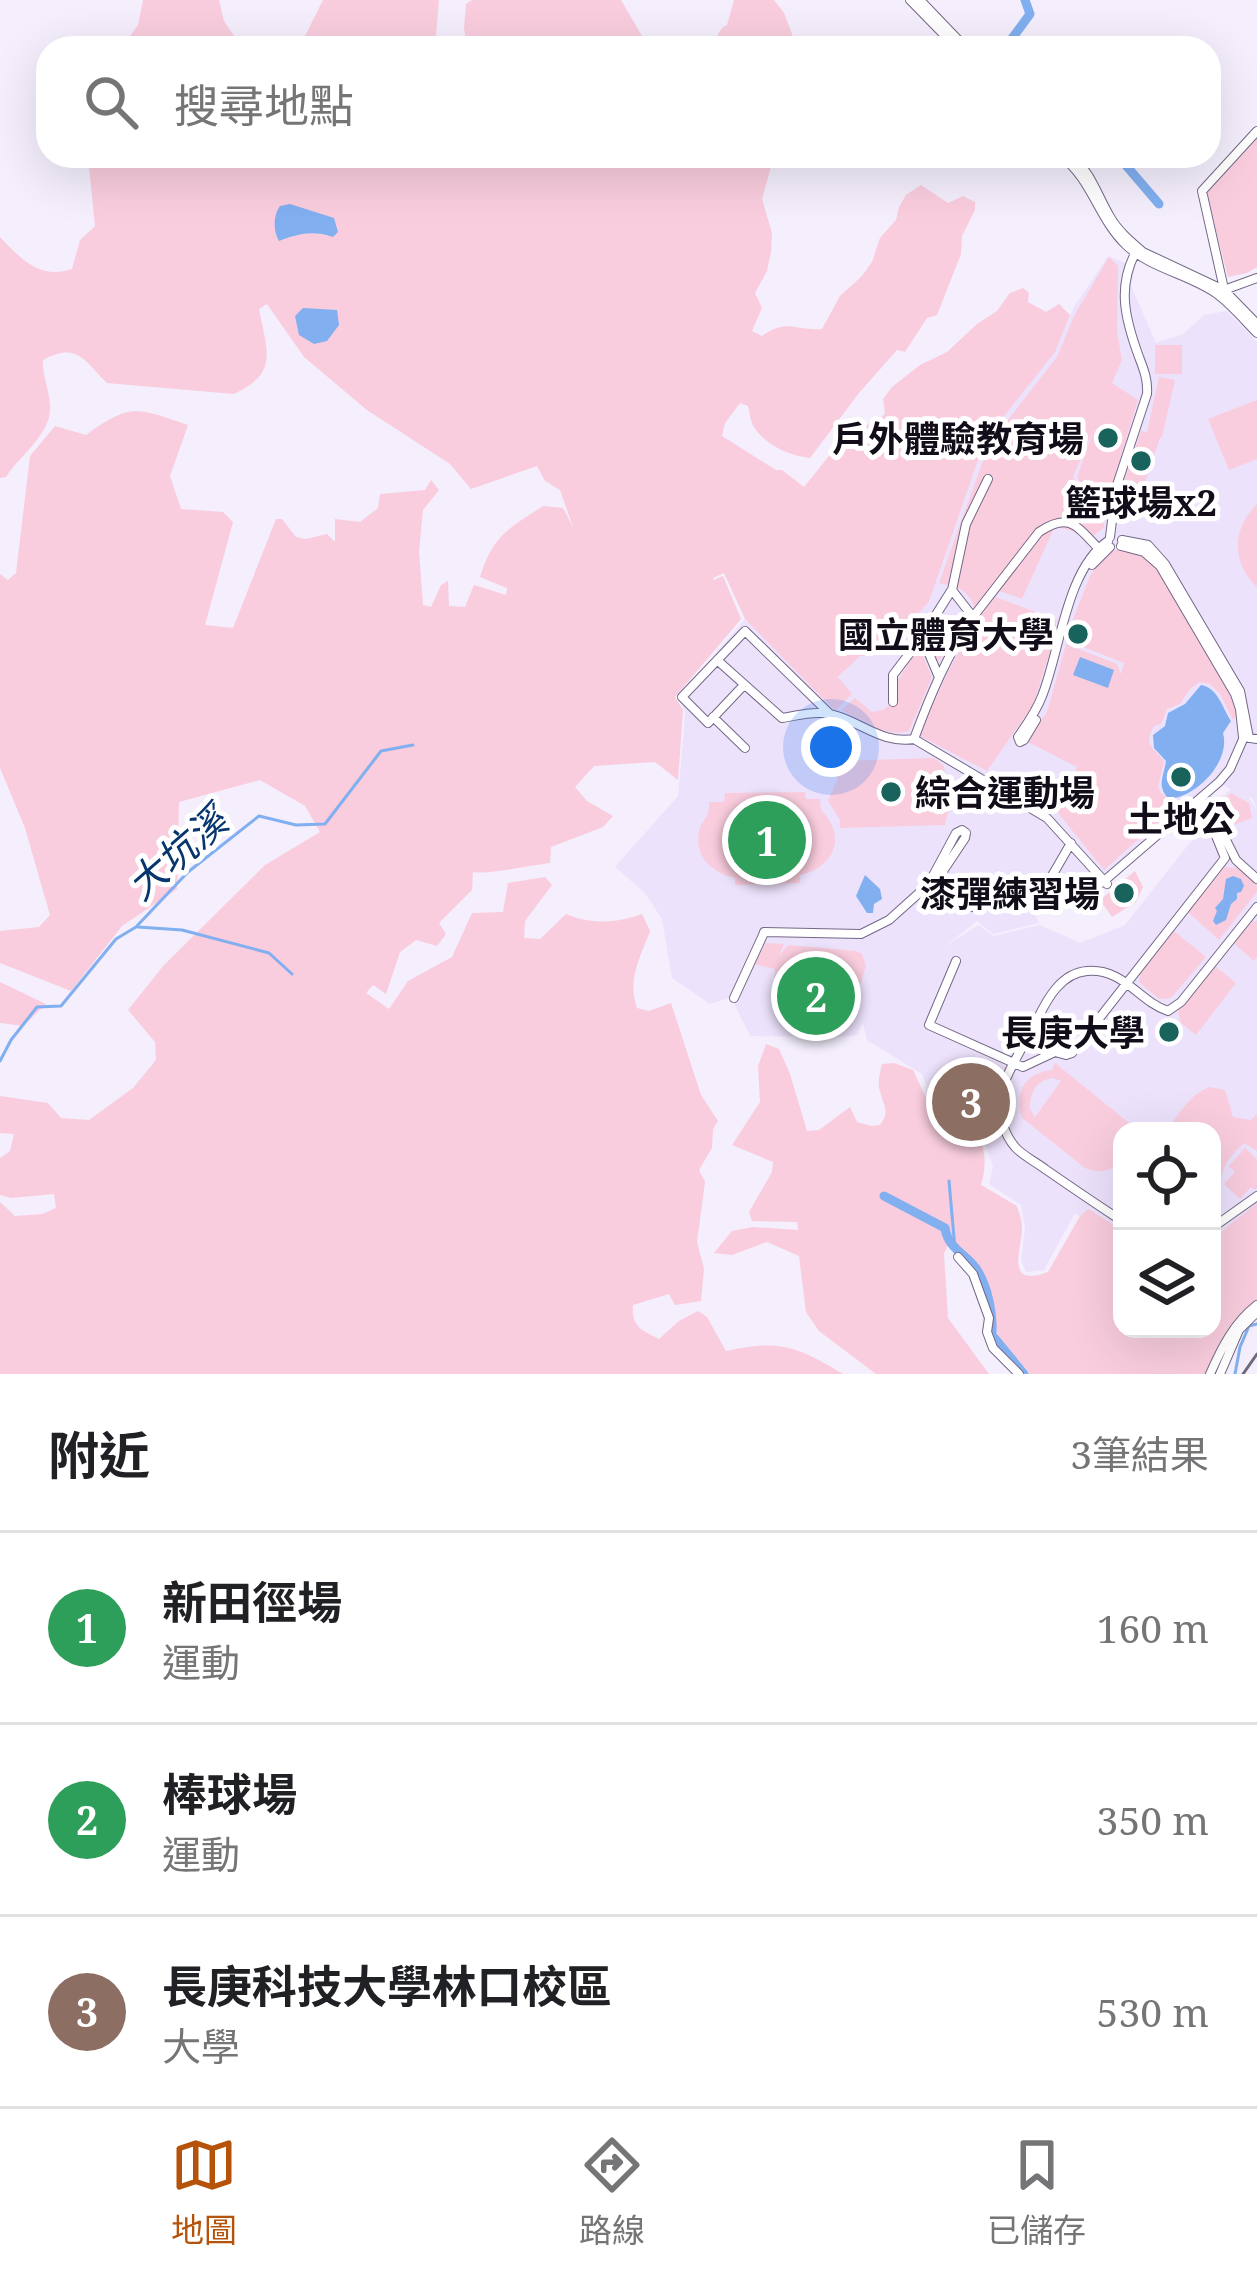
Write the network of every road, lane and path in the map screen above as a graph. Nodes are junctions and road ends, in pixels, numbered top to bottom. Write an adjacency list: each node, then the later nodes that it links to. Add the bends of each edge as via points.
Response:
1 (910, 0): 3 (street)
2 (920, 0): 4 (street)
3 (945, 36)
4 (954, 36)
5 (1257, 130): 10 (street, via 1202,191)
6 (1074, 168): 8 (street, via 1103,217)
7 (1083, 168): 8 (street)
8 (1136, 250): 10 (street); 13 (street, via 1124,308 1148,382 1116,488)
9 (1257, 278): 10 (street)
10 (1221, 292): 11 (street)
11 (1257, 328)
12 (988, 479): 15 (street, via 966,524)
13 (1114, 542): 14 (street); 14 (street, via 1087,574 1046,699 1020,742 1069,604); 25 (street, via 1148,545 1166,564 1240,691)
14 (1098, 548): 16 (street, via 1076,525 1052,523)
15 (952, 590): 16 (street); 17 (street)
16 (973, 617): 19 (street)
17 (922, 637): 19 (street); 21 (street, via 892,675)
18 (717, 660): 20 (street); 22 (street, via 745,631); 23 (street, via 682,697 708,723)
19 (939, 676): 24 (street)
20 (744, 685): 22 (street, via 782,718); 23 (street)
21 (893, 702)
22 (830, 714): 24 (street, via 886,739)
23 (713, 717): 26 (street)
24 (914, 739): 28 (street, via 1034,808)
25 (1249, 742): 27 (street, via 1226,782)
26 (745, 748)
27 (1203, 800): 29 (street, via 1236,860); 30 (street); 35 (street, via 1226,858)
28 (1071, 843): 30 (street); 32 (street)
29 (1257, 879)
30 (1106, 882): 32 (street, via 1082,894)
31 (928, 889): 31 (street, via 965,838 965,831 956,832); 32 (street, via 973,908 1011,892); 36 (street, via 861,934 764,932)
32 (1043, 892)
33 (1257, 907): 35 (street, via 1175,1008 1159,1008)
34 (956, 961): 37 (street, via 929,1025)
35 (1129, 983): 37 (street, via 1072,1053); 37 (street, via 1103,972 1072,974 1043,1006)
36 (734, 998)
37 (1015, 1064): 39 (street, via 999,1099 1016,1148)
38 (1257, 1196): 40 (street)
39 (1113, 1215)
40 (1221, 1222)
41 (958, 1257): 43 (street, via 973,1274 993,1348)
42 (1257, 1308): 44 (street, via 1224,1343); 45 (street)
43 (1019, 1374)
44 (1210, 1374)
45 (1220, 1374)

